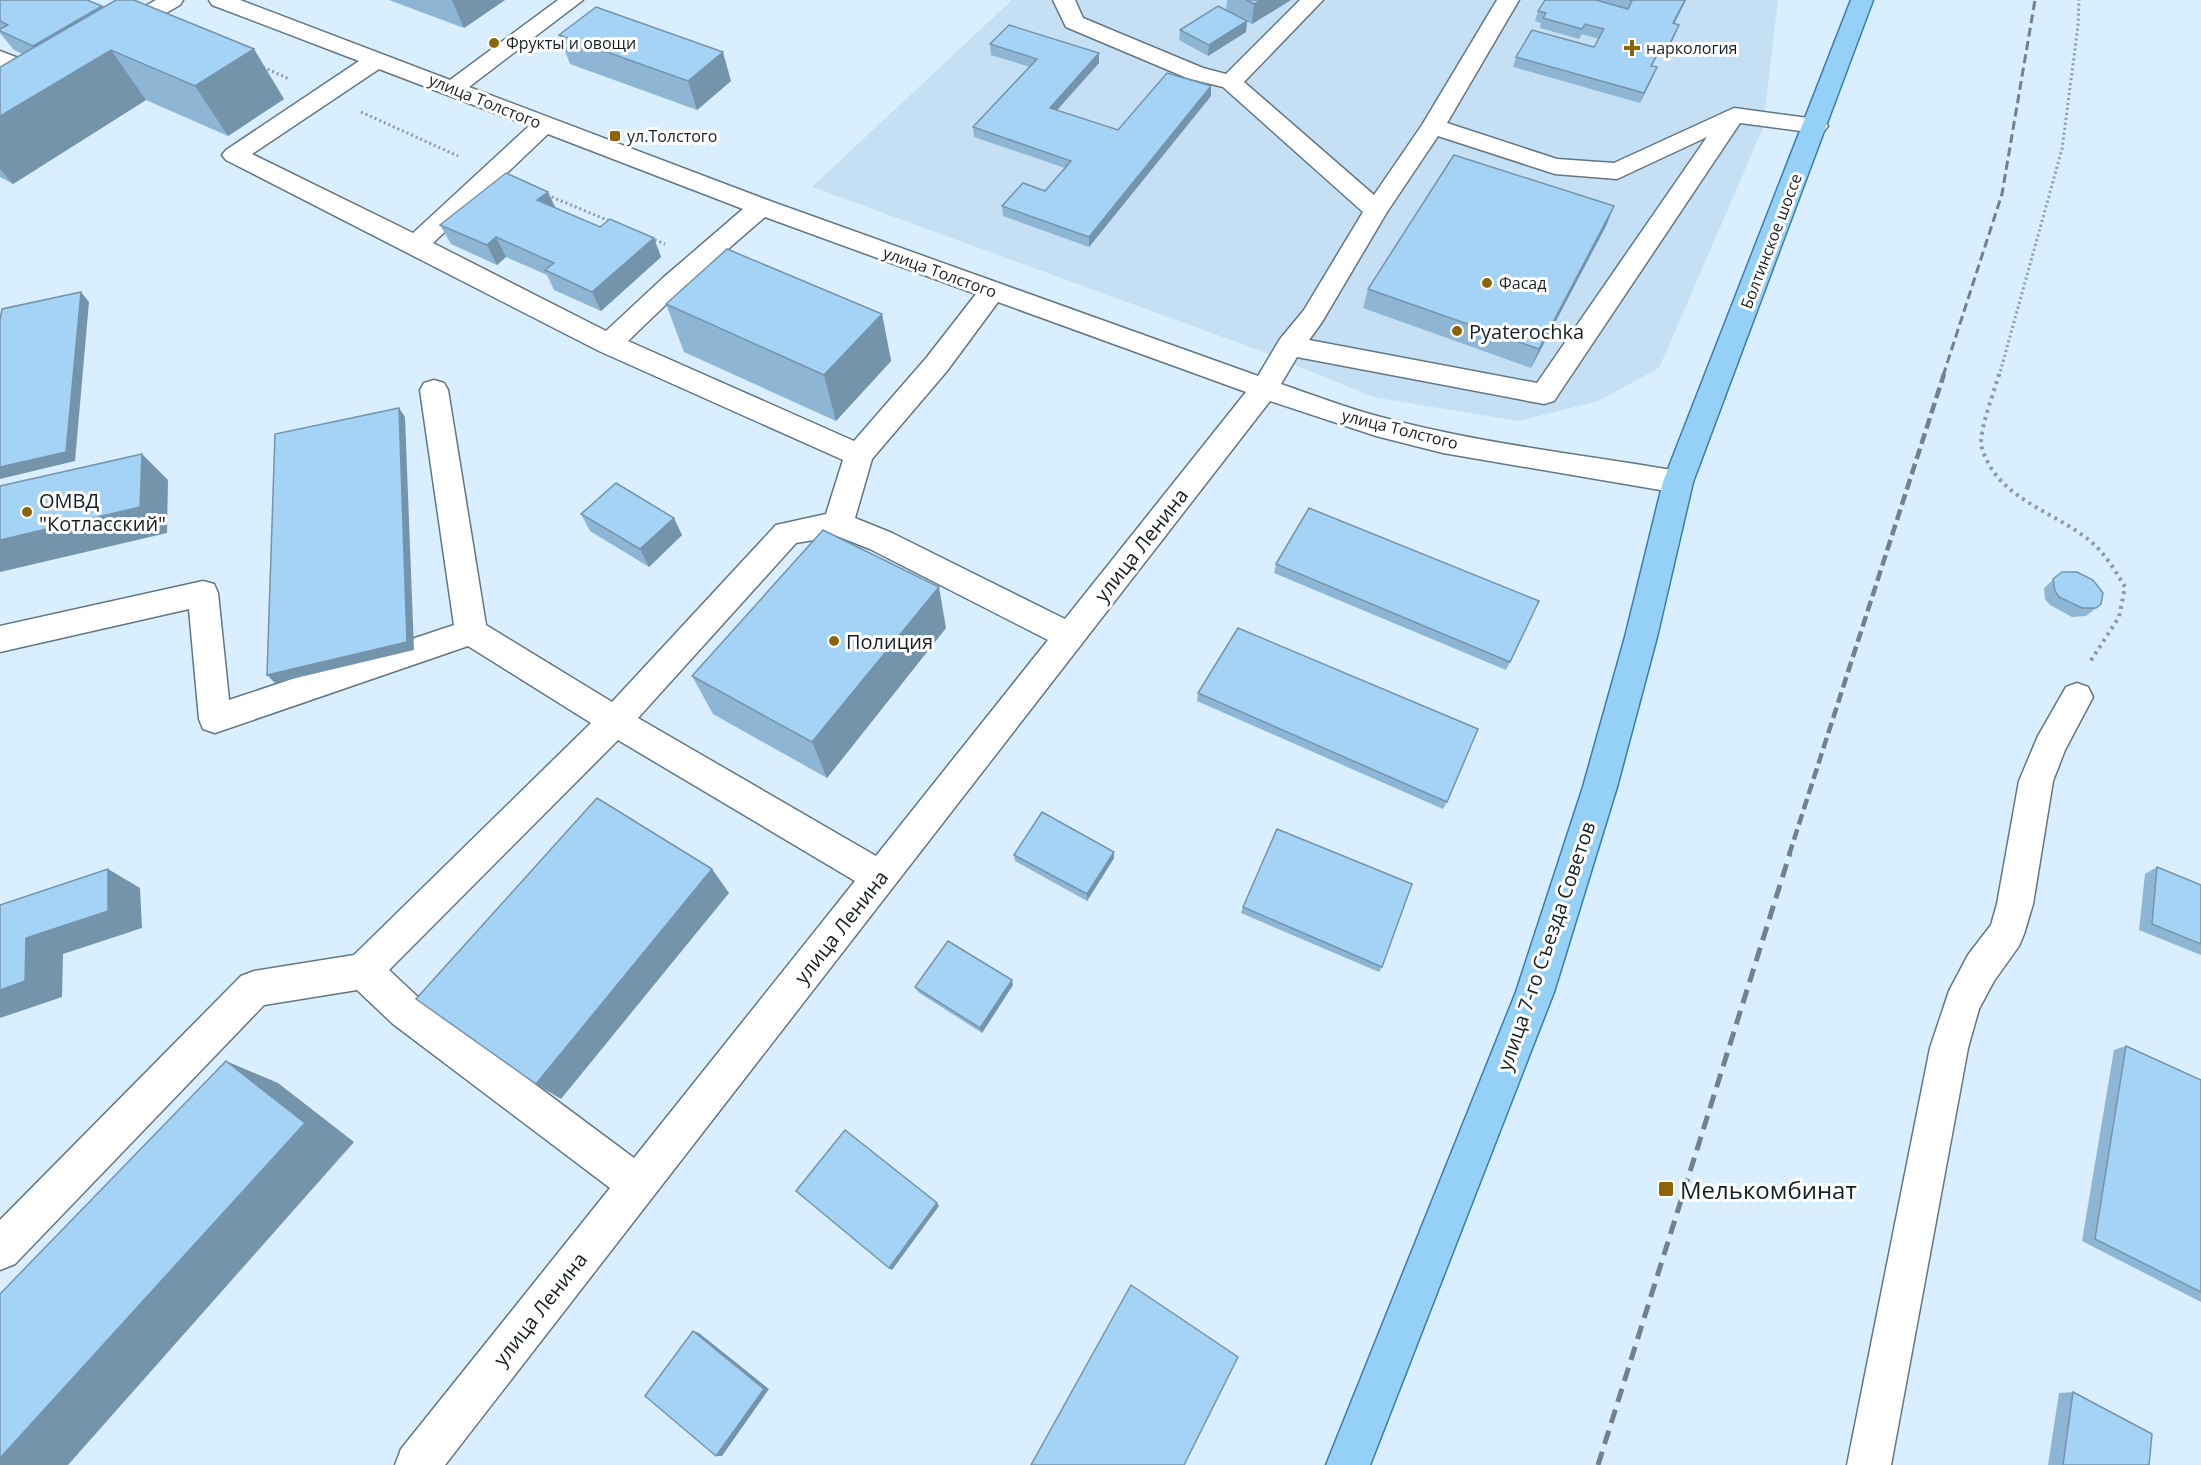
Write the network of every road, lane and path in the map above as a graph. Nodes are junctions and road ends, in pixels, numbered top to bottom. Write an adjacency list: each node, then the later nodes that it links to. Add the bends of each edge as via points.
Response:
1 (172, 0): 10 (street)
2 (220, 0): 9 (street, улица Толстого)
3 (572, 0): 16 (street)
4 (1064, 0): 15 (street, via 1074,22 1195,73)
5 (1312, 0): 15 (street)
6 (1508, 0): 20 (street, улица Ленина)
7 (1862, 0): 21 (main road, Болтинское шоссе)
8 (2079, 0): 40 (path, via 2062,149 1980,443 1985,462 1997,479 2026,503 2087,538 2107,557 2125,587 2119,617 2090,663)
9 (262, 6): 13 (street, улица Толстого)
10 (94, 46)
11 (74, 57): 12 (street, via 43,75)
12 (0, 58)
13 (378, 59): 16 (street, улица Толстого); 17 (street)
14 (262, 67): 17 (path)
15 (1231, 82): 24 (street)
16 (454, 88): 19 (street, улица Толстого)
17 (326, 95): 22 (path); 27 (street, via 234,155)
18 (1734, 115): 20 (street, via 1617,171 1555,166); 21 (street); 31 (street, via 1544,394)
19 (544, 125): 22 (street); 23 (street, улица Толстого)
20 (1433, 126): 24 (street, улица Ленина)
21 (1816, 126): 35 (main road, Болтинское шоссе)
22 (493, 172): 25 (path); 27 (street)
23 (761, 207): 28 (street); 29 (street, улица Толстого)
24 (1376, 210): 31 (street, улица Ленина, via 1313,316)
25 (614, 223)
26 (647, 237): 28 (path)
27 (416, 244): 30 (street)
28 (702, 259): 30 (street)
29 (992, 291): 32 (street, улица Толстого); 34 (street, via 937,364)
30 (609, 344): 34 (street)
31 (1290, 346): 32 (street, улица Ленина)
32 (1265, 388): 35 (street, улица Толстого, via 1376,426 1443,442); 38 (street, улица Ленина)
33 (434, 390): 37 (street)
34 (859, 455): 36 (street)
35 (1678, 482): 47 (main road, улица 7-го Съезда Советов, via 1600,787 1535,992)
36 (838, 524): 38 (street, via 881,541); 41 (street, via 787,533)
37 (471, 632): 39 (street, via 215,719 203,593); 41 (street)
38 (1070, 636): 42 (street, улица Ленина)
39 (0, 639)
40 (2077, 697): 48 (street, via 2036,781 2015,904 2006,934 1981,968 1962,1004 1949,1048)
41 (615, 721): 42 (street); 43 (street)
42 (880, 877): 44 (street, улица Ленина)
43 (363, 971): 44 (street, via 406,1011); 45 (street, via 254,988)
44 (638, 1185): 46 (street, улица Ленина)
45 (0, 1249)
46 (417, 1465)
47 (1348, 1465)
48 (1869, 1465)

